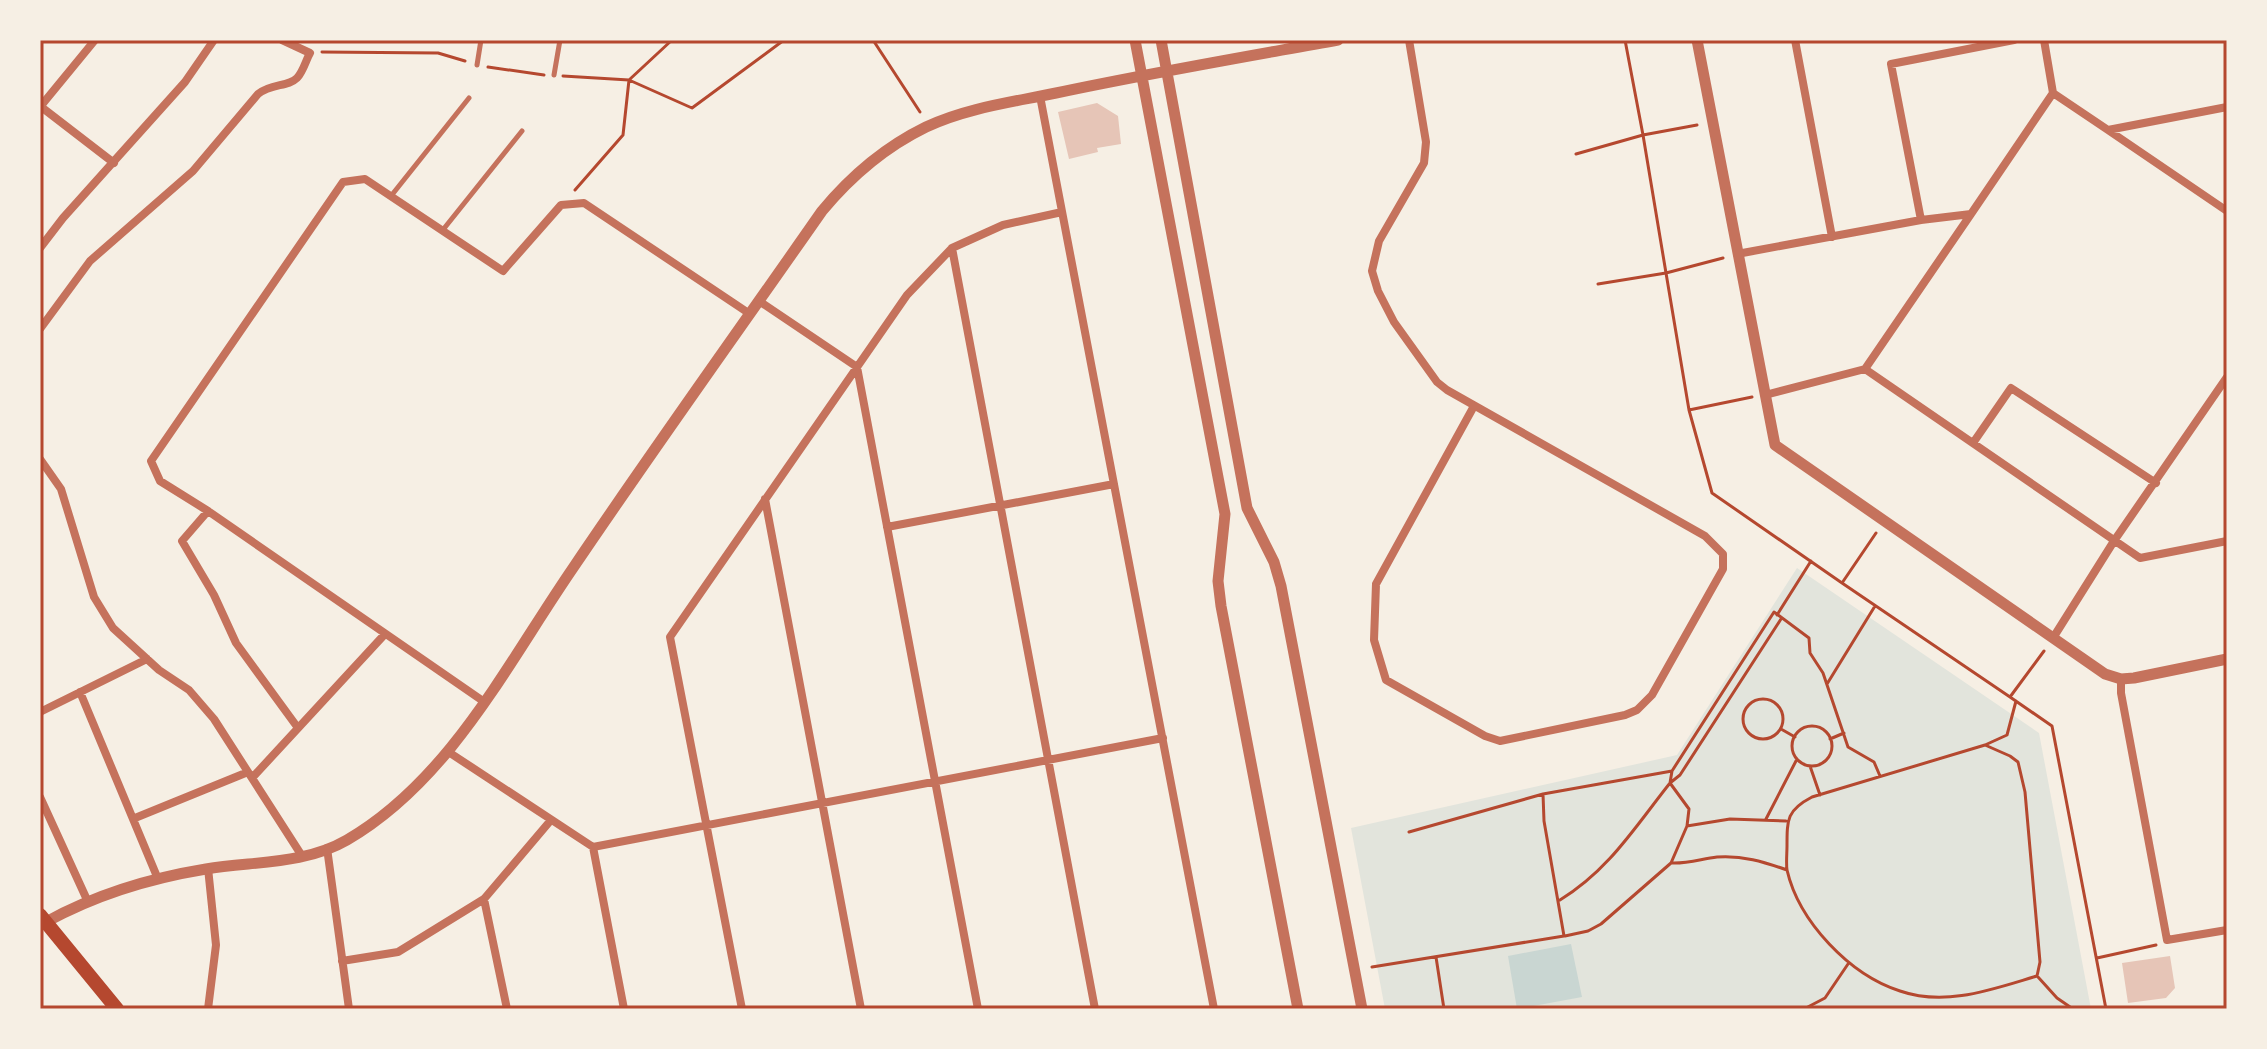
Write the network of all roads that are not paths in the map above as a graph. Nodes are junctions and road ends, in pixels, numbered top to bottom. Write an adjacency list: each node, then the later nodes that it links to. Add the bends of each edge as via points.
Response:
1 (95, 40): 21 (street)
2 (214, 40): 25 (street)
3 (282, 40): 38 (street, via 310,53 298,77 258,94 193,171 94,257)
4 (481, 40): 14 (lane)
5 (560, 40): 16 (lane)
6 (1135, 40): 17 (street)
7 (1161, 40): 15 (street)
8 (1338, 40): 15 (street)
9 (1409, 40): 43 (street, via 1426,142 1424,163 1379,241 1372,271 1394,322 1437,382)
10 (1697, 40): 35 (street)
11 (1795, 40): 32 (street)
12 (2014, 40): 30 (street, via 1891,64)
13 (2044, 40): 18 (street)
14 (477, 65)
15 (1167, 71): 17 (street); 94 (street, via 1247,508 1281,586)
16 (554, 75)
17 (1142, 75): 19 (street); 93 (street, via 1225,514 1218,581 1221,606)
18 (2053, 93): 23 (street); 29 (street)
19 (1040, 96): 28 (street); 36 (street, via 929,126 886,151 842,187)
20 (469, 98): 26 (lane)
21 (40, 107): 25 (street)
22 (2227, 107): 23 (street)
23 (2108, 130): 27 (street)
24 (522, 131): 31 (lane)
25 (114, 163): 33 (street)
26 (391, 196): 31 (street); 50 (street, via 365,179 343,182 151,461 160,481)
27 (2227, 211)
28 (1062, 212): 34 (street, via 1003,225); 47 (street)
29 (1971, 214): 30 (street); 40 (street)
30 (1921, 220): 32 (street)
31 (442, 231): 37 (street, via 503,271 561,205 584,203)
32 (1832, 237): 35 (street)
33 (40, 248)
34 (952, 248): 39 (street, via 907,295); 49 (street)
35 (1737, 254): 42 (street)
36 (759, 301): 37 (street); 39 (street)
37 (750, 314): 60 (street)
38 (40, 329)
39 (857, 367): 48 (street); 51 (street)
40 (1865, 369): 42 (street); 44 (street)
41 (2227, 377): 46 (street)
42 (1765, 395): 55 (street, via 1775,445)
43 (1474, 406): 43 (street, via 1376,584 1374,640 1386,680 1500,741 1637,710 1652,695 1723,569 1723,554 1705,536)
44 (1973, 443): 46 (street, via 2011,388); 52 (street)
45 (40, 459): 56 (street, via 61,489 94,597 113,628)
46 (2156, 483): 52 (street)
47 (1114, 484): 49 (street); 63 (street)
48 (765, 499): 69 (street); 72 (street, via 670,637)
49 (1001, 506): 51 (street); 65 (street)
50 (208, 511): 54 (street); 62 (street, via 182,541 236,643)
51 (887, 527): 67 (street)
52 (2114, 541): 53 (street, via 2140,558); 55 (street)
53 (2227, 541)
54 (385, 634): 60 (street); 62 (street)
55 (2053, 638): 58 (street)
56 (147, 659): 59 (street); 66 (street, via 189,690)
57 (2227, 659): 58 (street)
58 (2121, 679): 81 (street, via 2167,940)
59 (80, 692): 61 (street); 70 (street)
60 (483, 701): 64 (street)
61 (41, 709)
62 (298, 728): 66 (street)
63 (1163, 738): 65 (street); 92 (street)
64 (447, 751): 71 (street); 74 (street, via 399,804 374,824)
65 (1049, 761): 67 (street); 91 (street)
66 (250, 775): 70 (street); 75 (street)
67 (935, 782): 69 (street); 90 (street)
68 (40, 797): 79 (street)
69 (823, 802): 72 (street); 89 (street)
70 (135, 818): 77 (street)
71 (551, 820): 73 (street); 78 (street)
72 (708, 825): 73 (street); 88 (street)
73 (593, 847): 87 (street)
74 (327, 848): 75 (street); 82 (street)
75 (302, 856): 76 (street)
76 (208, 868): 77 (street); 84 (street, via 216,945)
77 (158, 879): 79 (street)
78 (484, 899): 82 (street, via 398,952); 86 (street)
79 (88, 902): 80 (street)
80 (43, 918): 83 (main road)
81 (2227, 930)
82 (342, 961): 85 (street)
83 (117, 1009)
84 (208, 1009)
85 (349, 1009)
86 (507, 1009)
87 (624, 1009)
88 (742, 1009)
89 (861, 1009)
90 (978, 1009)
91 (1095, 1009)
92 (1214, 1009)
93 (1298, 1009)
94 (1362, 1009)

